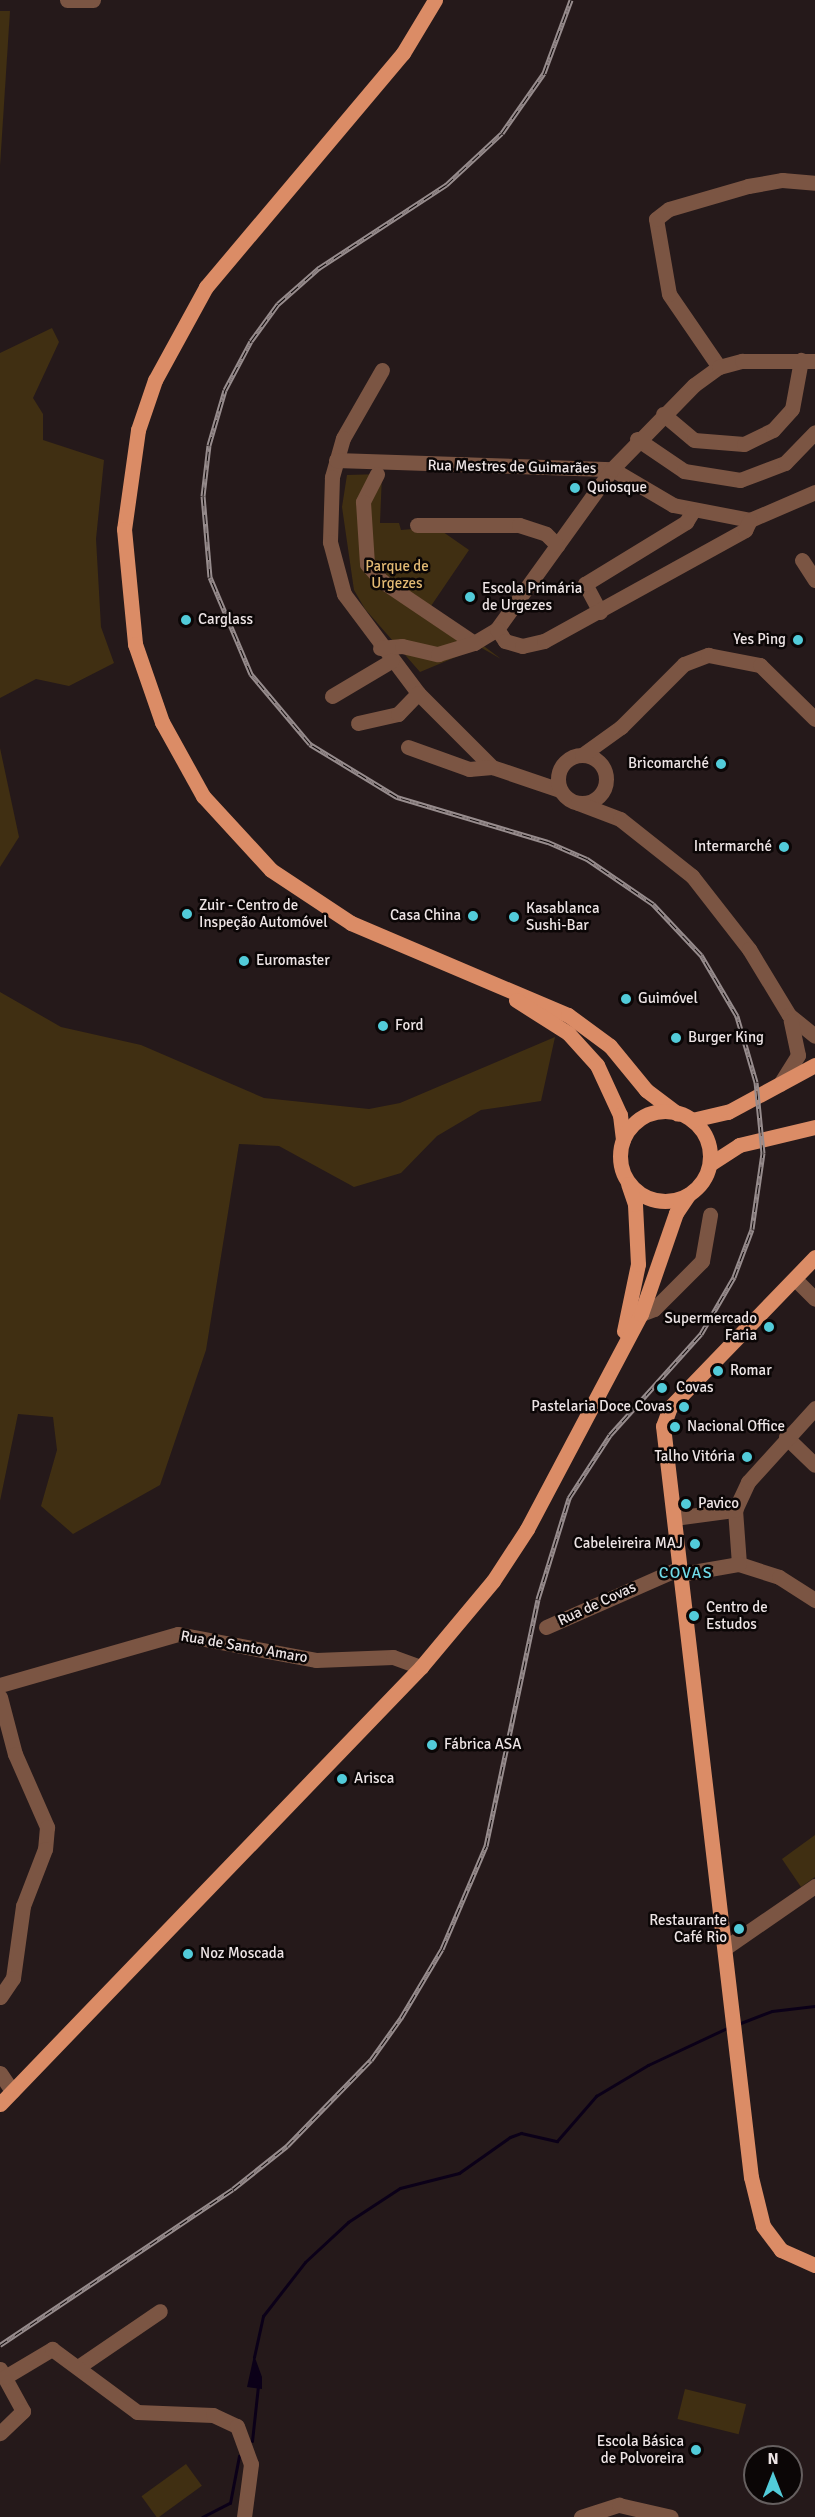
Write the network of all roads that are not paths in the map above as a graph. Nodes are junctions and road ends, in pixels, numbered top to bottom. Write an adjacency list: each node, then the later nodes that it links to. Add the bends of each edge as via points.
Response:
1 (67, 0): 2 (street)
2 (93, 0)
3 (435, 0): 41 (main road, via 403,53 190,311 138,430 128,478 124,562 145,678 181,759 216,815 271,870 312,901)
4 (815, 183): 6 (street, via 782,180 748,186 669,209 656,219 669,294)
5 (808, 361): 6 (street, via 742,361); 8 (street, via 792,410 774,430 744,444 694,440)
6 (718, 367): 8 (street)
7 (382, 370): 11 (street, via 356,411)
8 (663, 414): 10 (street)
9 (815, 432): 10 (street, via 785,463 740,480 684,471)
10 (637, 439): 12 (street)
11 (336, 460): 12 (street, Rua Mestres de Guimarães); 24 (street, via 329,500 333,562 344,594)
12 (612, 469): 15 (street, Rua Mestres de Guimarães, via 633,486); 18 (street)
13 (377, 474): 23 (street, via 363,502 367,564 382,581)
14 (815, 492): 16 (street)
15 (693, 511): 16 (street, Rua Mestres de Guimarães); 21 (street, via 686,522 585,584)
16 (750, 520): 21 (street, via 746,530)
17 (417, 525): 18 (street, via 519,525 546,534)
18 (557, 544): 22 (street)
19 (802, 560): 20 (street)
20 (815, 580)
21 (600, 612): 22 (street, via 522,646 505,641)
22 (497, 629): 23 (street)
23 (474, 643): 24 (street, via 438,654 402,645)
24 (380, 648): 25 (street)
25 (391, 661): 26 (street); 27 (street)
26 (418, 693): 29 (street, via 398,714); 34 (street)
27 (333, 696)
28 (815, 719): 30 (street, via 760,665 708,655 684,664)
29 (358, 723)
30 (621, 727): 32 (street); 33 (street)
31 (408, 747): 34 (street, via 469,769)
32 (582, 755): 33 (street); 35 (street)
33 (602, 766): 37 (street)
34 (492, 767): 36 (street)
35 (560, 768): 36 (street); 38 (street)
36 (528, 779): 38 (street)
37 (605, 785): 39 (street, via 594,800); 40 (street)
38 (560, 790): 39 (street)
39 (578, 803): 40 (street)
40 (620, 819): 42 (street, via 705,891)
41 (471, 976): 46 (main road, via 584,1025 610,1046 646,1090); 49 (main road, via 553,1021 584,1048 608,1082)
42 (789, 1015): 43 (street); 45 (street, via 798,1055)
43 (815, 1036)
44 (815, 1065): 45 (main road)
45 (780, 1084): 47 (main road, via 720,1115)
46 (677, 1113): 47 (main road); 49 (main road, via 645,1117)
47 (692, 1120): 50 (main road, via 707,1140)
48 (815, 1127): 50 (main road, via 739,1145)
49 (623, 1141): 51 (main road)
50 (710, 1164): 52 (main road)
51 (626, 1179): 52 (main road, via 647,1198 660,1201); 58 (main road, via 635,1204 638,1264 629,1315)
52 (688, 1195): 57 (main road, via 676,1212)
53 (710, 1215): 57 (street, via 702,1261 654,1309)
54 (815, 1257): 55 (main road)
55 (795, 1279): 56 (street); 63 (main road, via 670,1407 663,1426)
56 (815, 1299)
57 (641, 1314): 58 (main road)
58 (609, 1374): 68 (main road, via 513,1553)
59 (815, 1408): 60 (street)
60 (786, 1437): 61 (street); 62 (street, via 759,1466)
61 (815, 1465)
62 (735, 1510): 63 (street); 64 (street)
63 (674, 1518): 65 (main road)
64 (739, 1564): 65 (street, Rua de Covas); 66 (street, via 779,1577)
65 (680, 1571): 67 (street, Rua de Covas); 72 (main road)
66 (815, 1600)
67 (546, 1628)
68 (422, 1667): 69 (street, Rua de Santo Amaro, via 393,1657 316,1660 178,1634); 75 (main road)
69 (0, 1685)
70 (0, 1696): 73 (street, via 15,1754 47,1827 45,1849 23,1906 13,1978)
71 (815, 1886): 72 (street)
72 (724, 1948): 77 (main road, via 756,2205 763,2226 781,2250)
73 (0, 1998)
74 (0, 2073): 75 (street)
75 (12, 2091): 76 (main road)
76 (0, 2104)
77 (815, 2265)
78 (160, 2311): 79 (street)
79 (78, 2367): 80 (street, via 47,2349); 82 (street, via 137,2412 213,2415 237,2426 251,2463)
80 (2, 2372): 81 (street, via 23,2411)
81 (0, 2433)
82 (244, 2517)
83 (581, 2517): 84 (street, via 619,2505)
84 (671, 2517)

